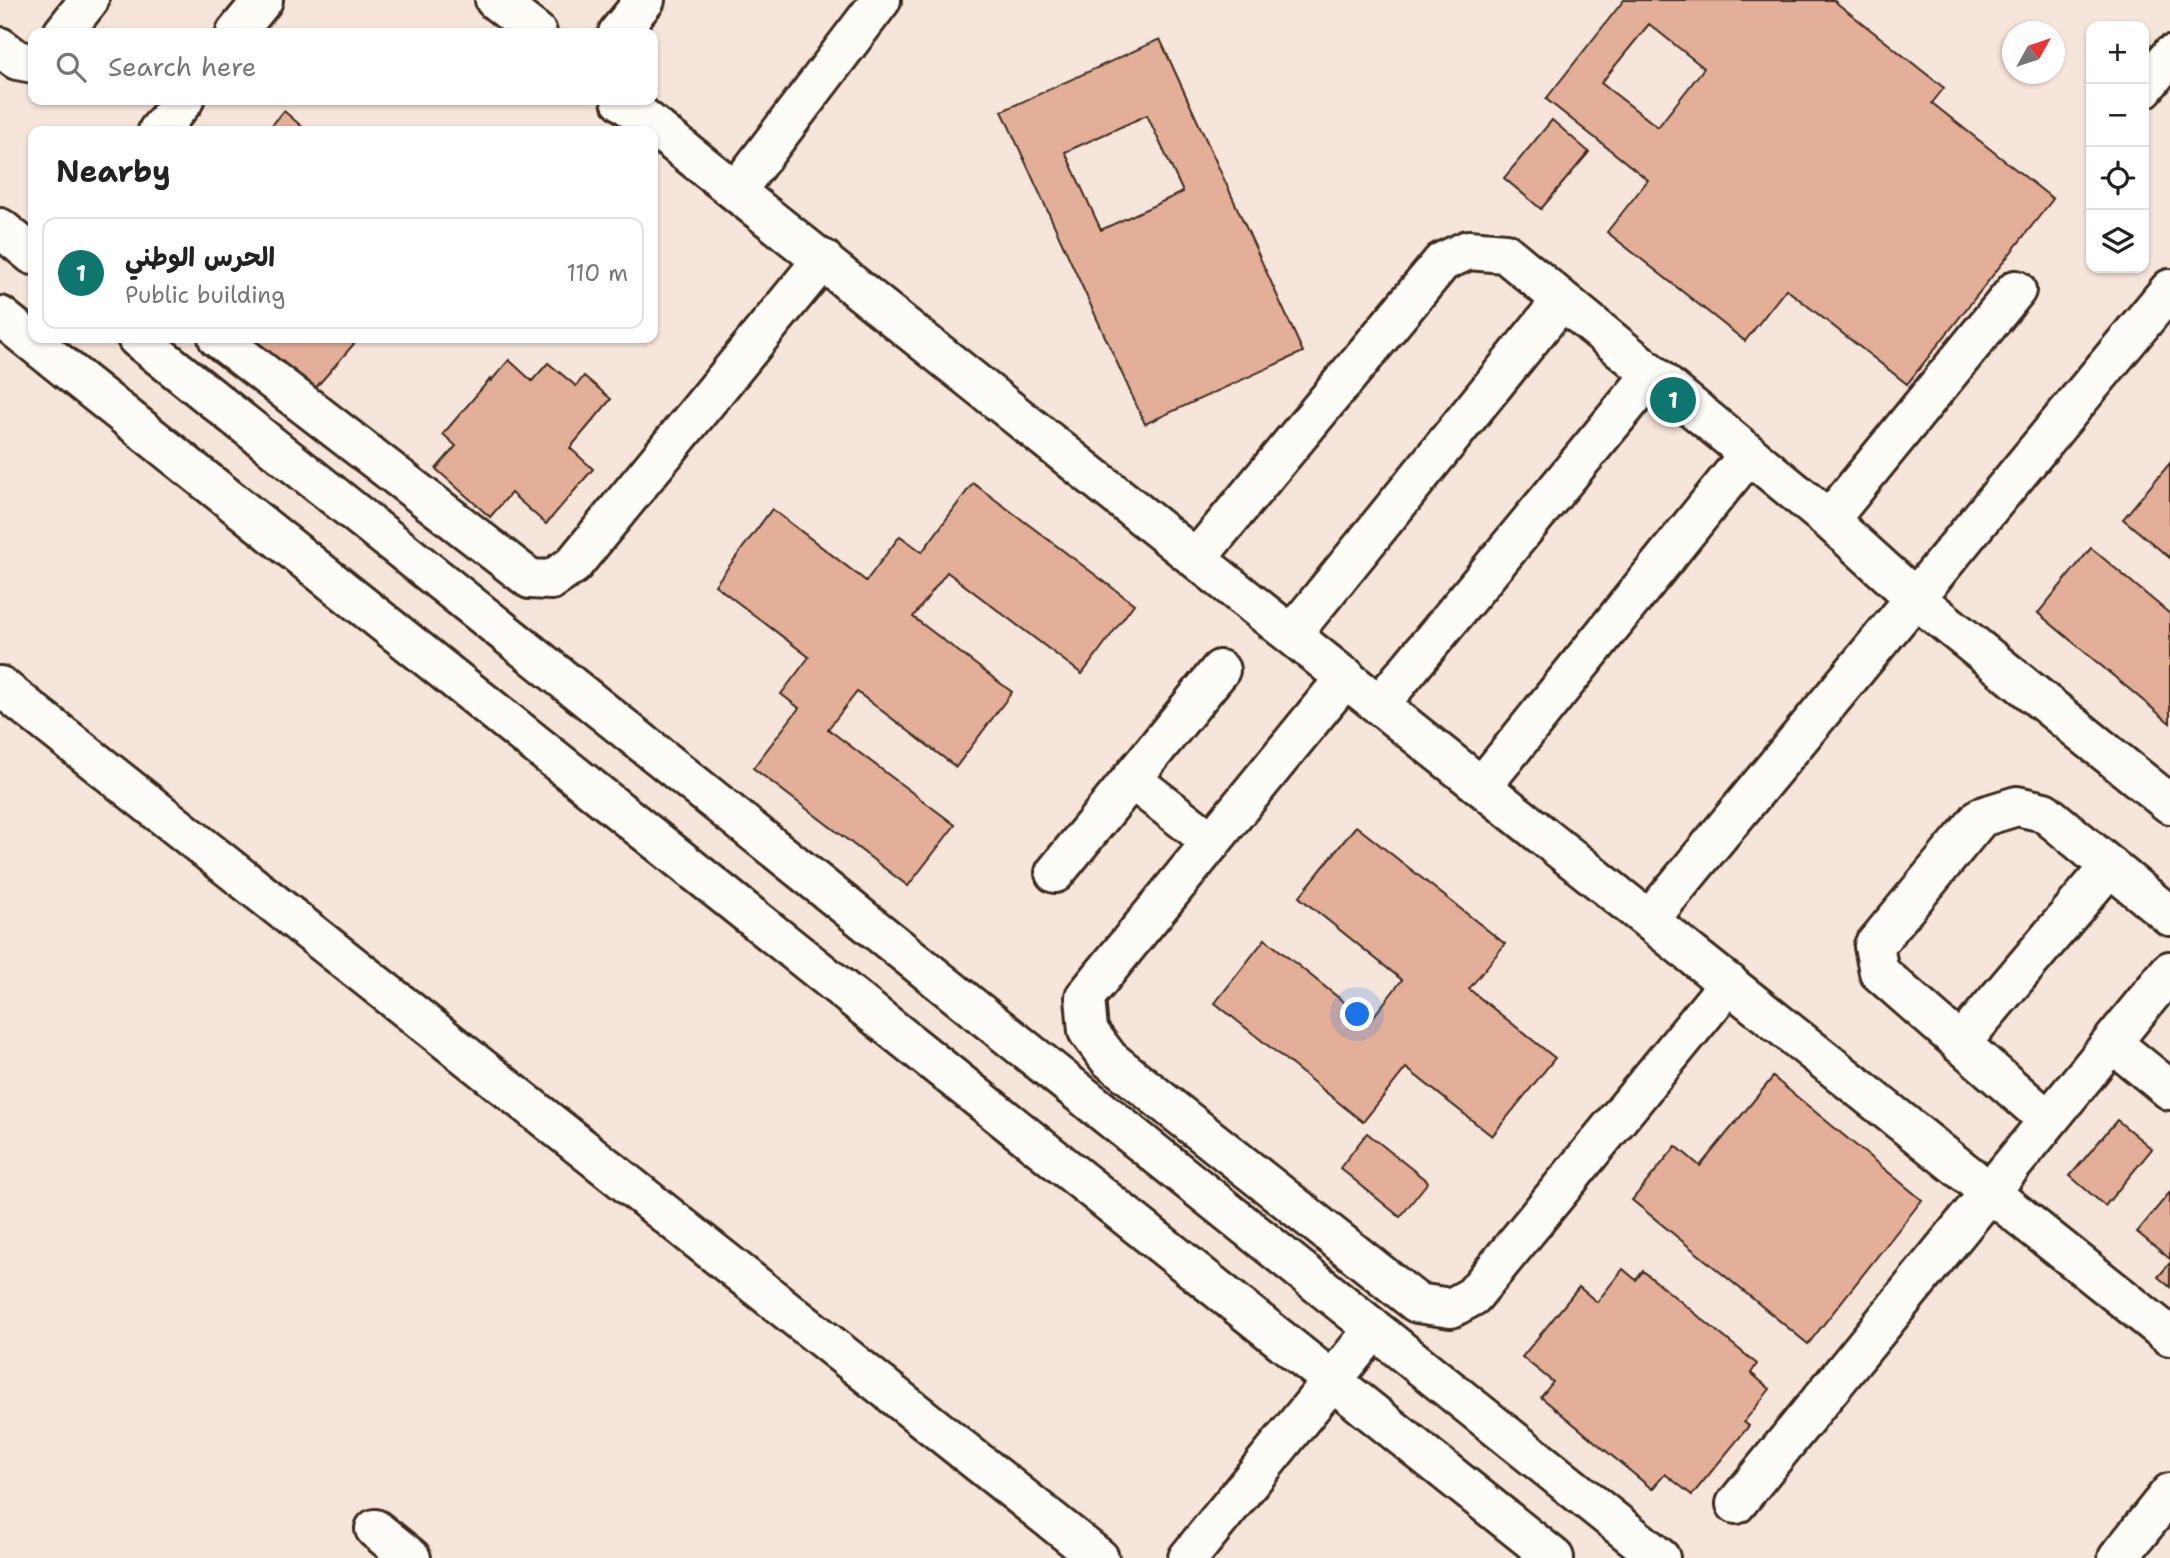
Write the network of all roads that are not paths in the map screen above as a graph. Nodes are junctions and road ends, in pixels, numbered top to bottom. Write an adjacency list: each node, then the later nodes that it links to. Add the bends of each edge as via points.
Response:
1 (89, 0): 6 (lane)
2 (263, 0): 7 (lane)
3 (495, 0): 8 (lane)
4 (645, 0): 9 (lane)
5 (881, 0): 19 (lane)
6 (67, 28)
7 (240, 28)
8 (531, 28)
9 (622, 28)
10 (0, 47): 12 (lane)
11 (2170, 56): 13 (lane)
12 (28, 62)
13 (2147, 84)
14 (180, 105): 16 (lane)
15 (627, 105): 17 (lane)
16 (163, 126)
17 (654, 126)
18 (658, 129): 19 (lane)
19 (736, 191): 22 (lane)
20 (0, 228): 21 (lane)
21 (28, 251)
22 (823, 259): 30 (lane, via 573,565 551,580 530,579); 34 (lane)
23 (2170, 289): 35 (lane)
24 (2016, 290): 33 (lane)
25 (1562, 300): 31 (lane); 34 (lane, via 1505,253 1468,250 1443,262); 36 (lane)
26 (0, 316): 27 (lane)
27 (28, 338)
28 (34, 343): 58 (lane)
29 (143, 343): 56 (lane)
30 (224, 343)
31 (1653, 374): 32 (lane); 40 (lane)
32 (1749, 454): 33 (lane); 42 (lane)
33 (1829, 520): 35 (lane)
34 (1197, 558): 36 (lane)
35 (1915, 598): 43 (lane); 48 (lane)
36 (1292, 634): 38 (lane)
37 (1220, 670): 41 (lane)
38 (1346, 677): 40 (lane); 44 (lane)
39 (0, 686): 63 (lane)
40 (1380, 704): 42 (lane)
41 (1131, 779): 44 (lane); 46 (lane)
42 (1482, 786): 48 (lane)
43 (2170, 804)
44 (1212, 842): 50 (lane, via 1085,997 1088,1031 1109,1059 1417,1303 1451,1308 1473,1296)
45 (2110, 866): 47 (lane); 52 (lane); 52 (lane, via 2044,812 2017,806 1980,817 1874,946 1879,972)
46 (1055, 873)
47 (2170, 916)
48 (1649, 920): 50 (lane)
49 (2170, 971): 51 (lane)
50 (1728, 983): 55 (lane)
51 (2112, 1043): 53 (lane); 54 (lane)
52 (1960, 1044): 54 (lane)
53 (2170, 1090)
54 (2048, 1120): 55 (lane)
55 (1989, 1191): 57 (lane); 60 (lane)
56 (1374, 1329): 58 (lane); 66 (lane)
57 (2170, 1336)
58 (1332, 1381): 64 (lane); 65 (lane)
59 (2170, 1493): 67 (lane)
60 (1736, 1504)
61 (375, 1529): 62 (lane)
62 (411, 1558)
63 (1099, 1558)
64 (1188, 1558)
65 (1554, 1558)
66 (1660, 1558)
67 (2118, 1558)

